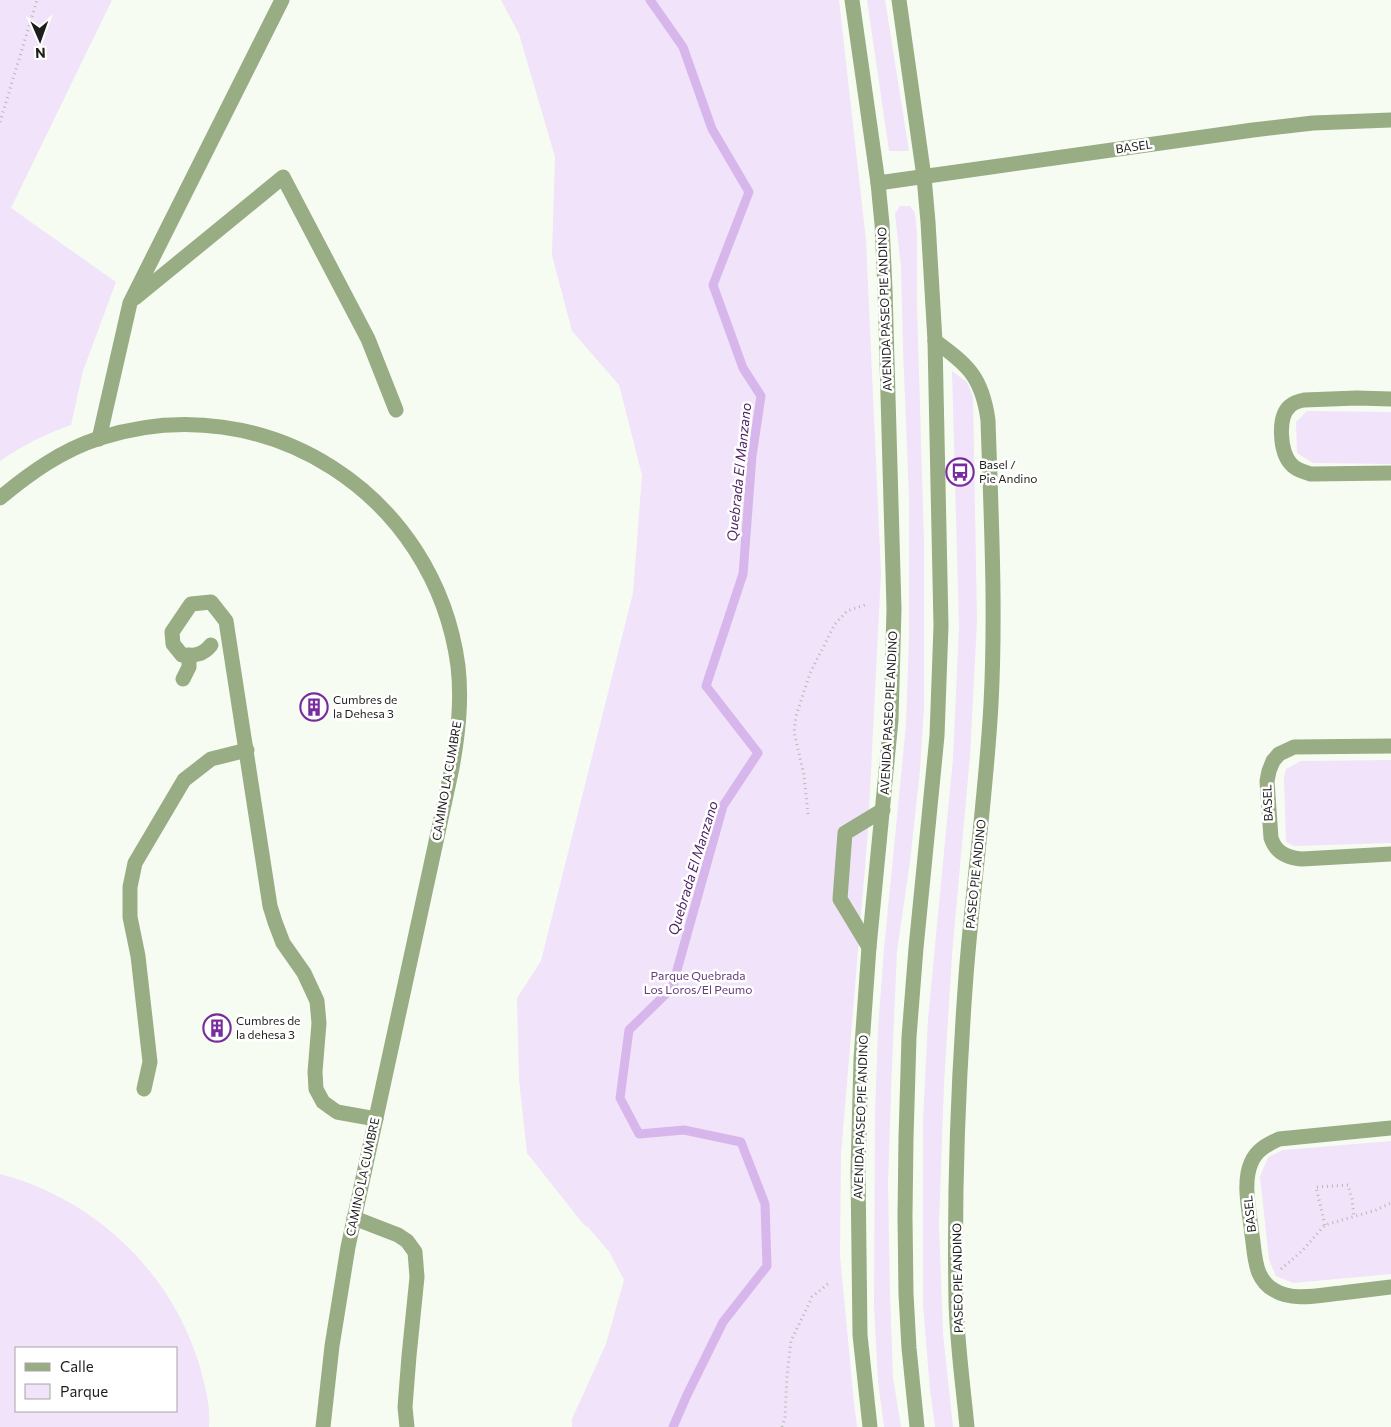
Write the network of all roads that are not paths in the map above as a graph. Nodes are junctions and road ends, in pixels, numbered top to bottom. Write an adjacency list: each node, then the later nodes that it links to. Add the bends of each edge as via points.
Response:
1 (282, 0): 7 (street)
2 (852, 0): 6 (street, AVENIDA PASEO PIE ANDINO)
3 (899, 0): 5 (street)
4 (1391, 120): 5 (street, BASEL, via 1313,123 1253,130)
5 (924, 177): 6 (street, BASEL); 8 (street)
6 (878, 183): 19 (street, AVENIDA PASEO PIE ANDINO, via 885,289 894,609 891,720)
7 (130, 303): 10 (street, via 283,177 368,339); 11 (street)
8 (935, 341): 30 (street, via 940,681 912,998 906,1138 906,1294); 31 (street, PASEO PIE ANDINO, via 963,362 980,386 986,402 993,574 991,703 966,974 958,1134 956,1303)
9 (1391, 399): 12 (street, via 1304,400 1289,406 1283,415 1282,425 1285,456 1304,472)
10 (396, 410)
11 (99, 438): 13 (street, CAMINO LA CUMBRE, via 49,462); 23 (street, CAMINO LA CUMBRE, via 145,427 202,425 230,428 290,445 342,474 379,504 408,539 433,582 448,623 458,666 458,735)
12 (1391, 473)
13 (0, 498)
14 (211, 645): 15 (street, via 194,656)
15 (189, 655): 16 (street, via 189,667); 18 (street, via 182,655 173,644 172,632 191,604 211,602 226,621)
16 (182, 679)
17 (1391, 746): 20 (street, BASEL, via 1286,749 1273,762 1267,782 1270,838 1273,846 1285,856 1302,859)
18 (247, 750): 22 (street, via 211,759 184,780 135,863 130,887 130,917 138,956 150,1062); 23 (street, via 270,906 284,943 304,973 317,1001 316,1089 323,1102 337,1112)
19 (883, 810): 21 (street, AVENIDA PASEO PIE ANDINO); 21 (street, via 845,833 840,899)
20 (1391, 854)
21 (869, 947): 29 (street, AVENIDA PASEO PIE ANDINO, via 858,1171 860,1335)
22 (144, 1089)
23 (376, 1119): 25 (street, CAMINO LA CUMBRE)
24 (1391, 1128): 26 (street, BASEL, via 1279,1139 1258,1152 1248,1172 1256,1261 1259,1273 1273,1290 1283,1295 1306,1297)
25 (354, 1218): 27 (street, CAMINO LA CUMBRE, via 332,1346); 28 (street, via 398,1235 408,1241 415,1252 417,1277 405,1407)
26 (1391, 1287)
27 (323, 1427)
28 (407, 1427)
29 (870, 1427)
30 (917, 1427)
31 (967, 1427)

